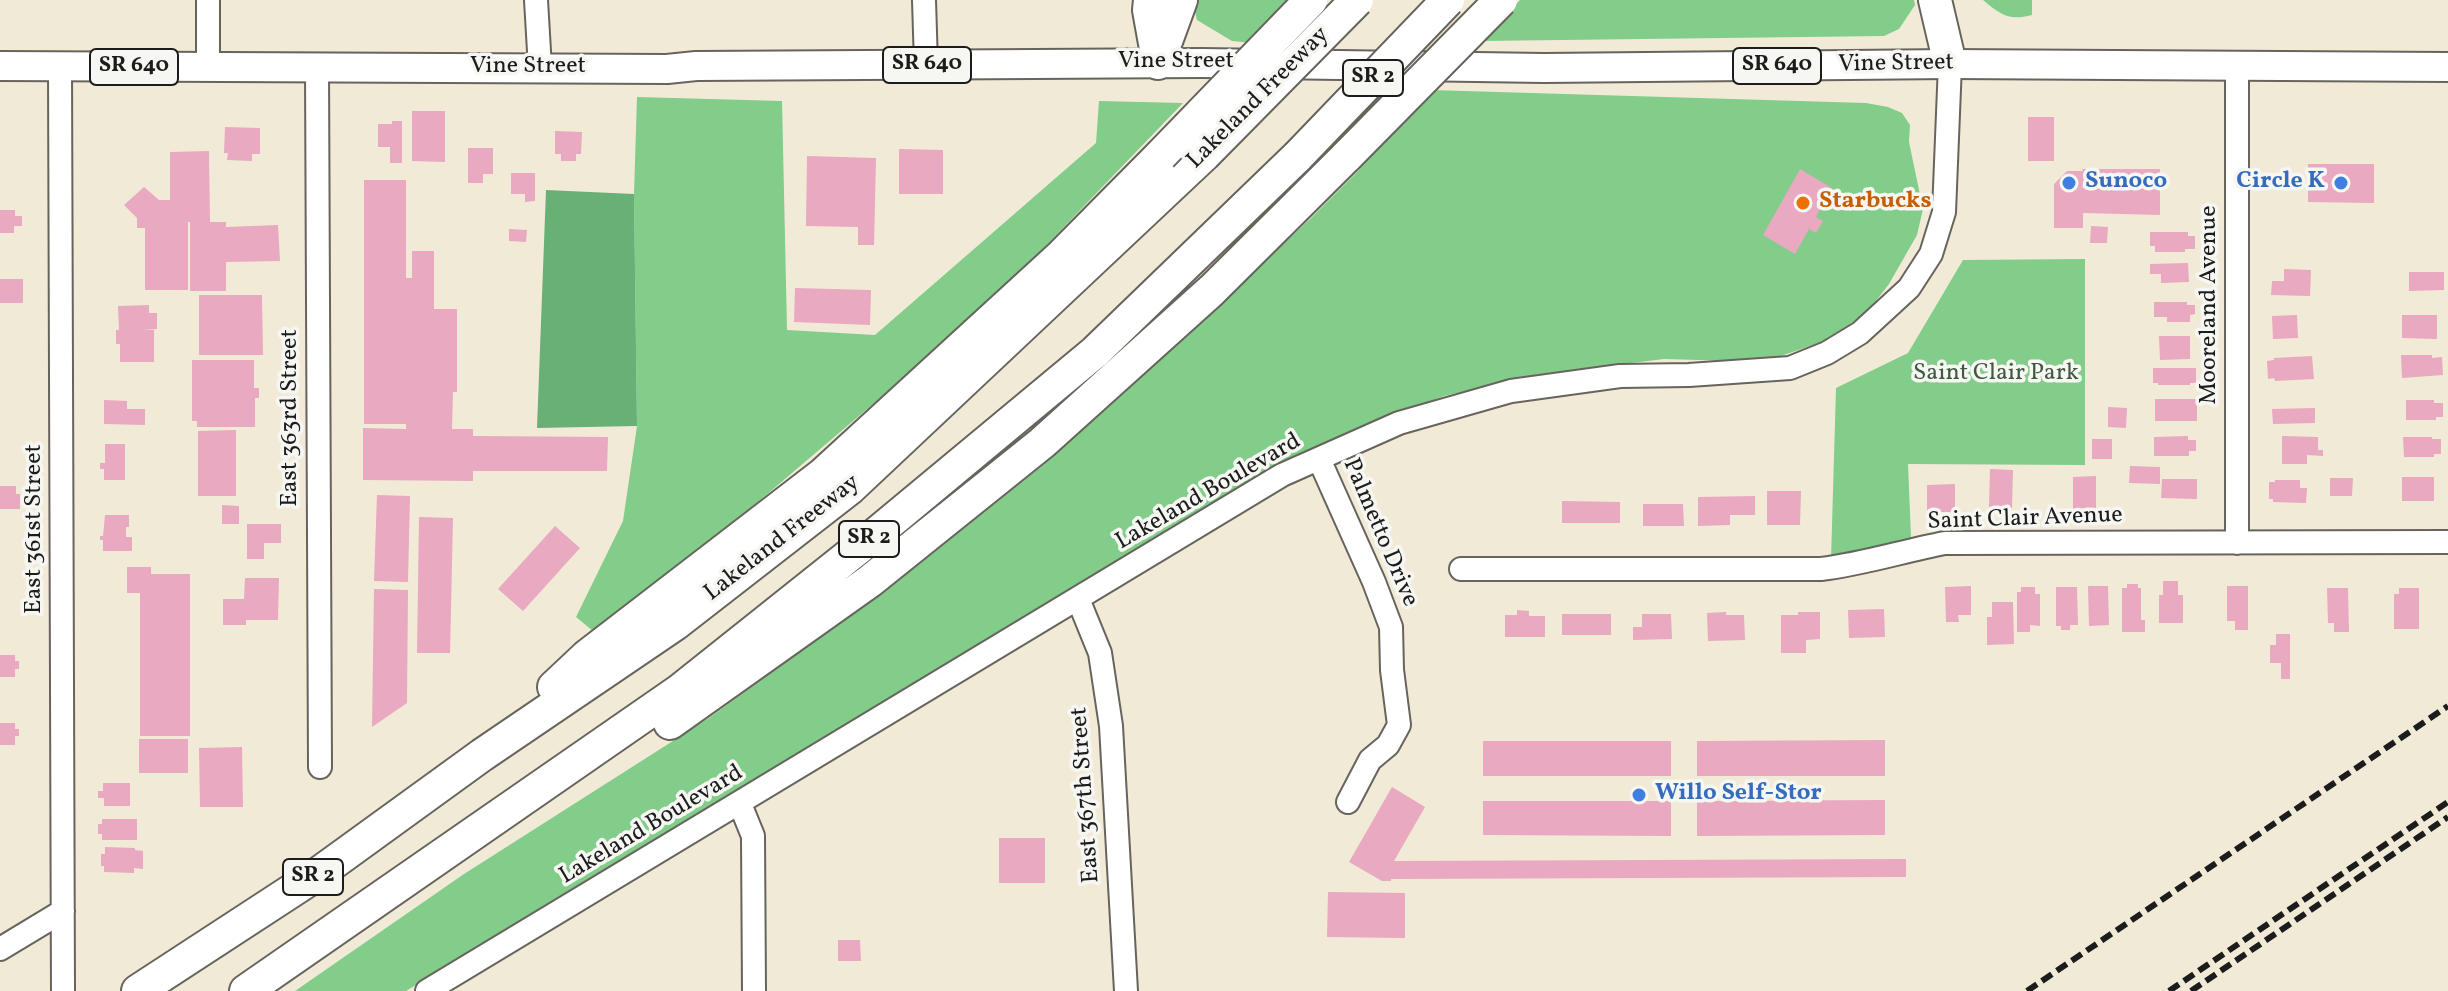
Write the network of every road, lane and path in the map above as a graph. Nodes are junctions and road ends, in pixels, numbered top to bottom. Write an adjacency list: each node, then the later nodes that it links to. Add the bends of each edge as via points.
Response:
1 (208, 0): 17 (street)
2 (536, 0): 21 (street)
3 (924, 0): 14 (street)
4 (1150, 0): 12 (highway)
5 (1181, 0): 12 (highway)
6 (1311, 0): 27 (highway, bridge, via 1061,256 822,475 587,656)
7 (1357, 0): 27 (highway, Lakeland Freeway / SR 2, bridge, via 1204,155 850,488 675,624)
8 (1448, 0): 31 (highway, SR 2, bridge, via 1298,156 1095,352 679,691)
9 (1501, 0): 31 (highway, bridge, via 1212,290 1042,443 870,581 702,701 531,816)
10 (1935, 0): 13 (highway)
11 (1958, 0): 13 (highway)
12 (1158, 63): 13 (main road, Vine Street / SR 640, via 1544,68); 14 (main road, Vine Street / SR 640)
13 (1950, 64): 18 (main road, Vine Street / SR 640); 22 (street, Lakeland Boulevard, via 1944,212 1931,254 1909,288 1860,333 1790,368 1620,376 1511,391 1399,423)
14 (926, 65): 21 (main road, Vine Street / SR 640)
15 (0, 66): 16 (main road, Vine Street / SR 640)
16 (60, 66): 17 (main road, Vine Street / SR 640); 32 (street, East 361st Street)
17 (208, 67): 20 (main road, Vine Street / SR 640)
18 (2237, 67): 19 (main road, Vine Street / SR 640); 24 (street, Mooreland Avenue)
19 (2448, 67)
20 (317, 68): 21 (main road, Vine Street / SR 640); 28 (street, East 363rd Street)
21 (540, 68)
22 (1319, 459): 26 (street, Lakeland Boulevard, via 1282,475); 29 (street, Palmetto Drive, via 1391,627 1399,725 1388,745 1370,760)
23 (2448, 542): 24 (street, Saint Clair Avenue)
24 (2237, 543): 25 (street, Saint Clair Avenue, via 1945,543 1821,569)
25 (1461, 569)
26 (1078, 599): 30 (street, Lakeland Boulevard); 39 (street, East 367th Street, via 1100,653 1111,726)
27 (482, 755): 35 (highway, Lakeland Freeway / SR 2, via 322,871)
28 (320, 767)
29 (1348, 802)
30 (740, 804): 37 (street, Lakeland Boulevard); 38 (street, via 753,836)
31 (407, 880): 36 (highway, SR 2)
32 (63, 911): 33 (street); 34 (street, East 361st Street)
33 (0, 949)
34 (63, 991)
35 (138, 991)
36 (246, 991)
37 (427, 991)
38 (754, 991)
39 (1126, 991)

